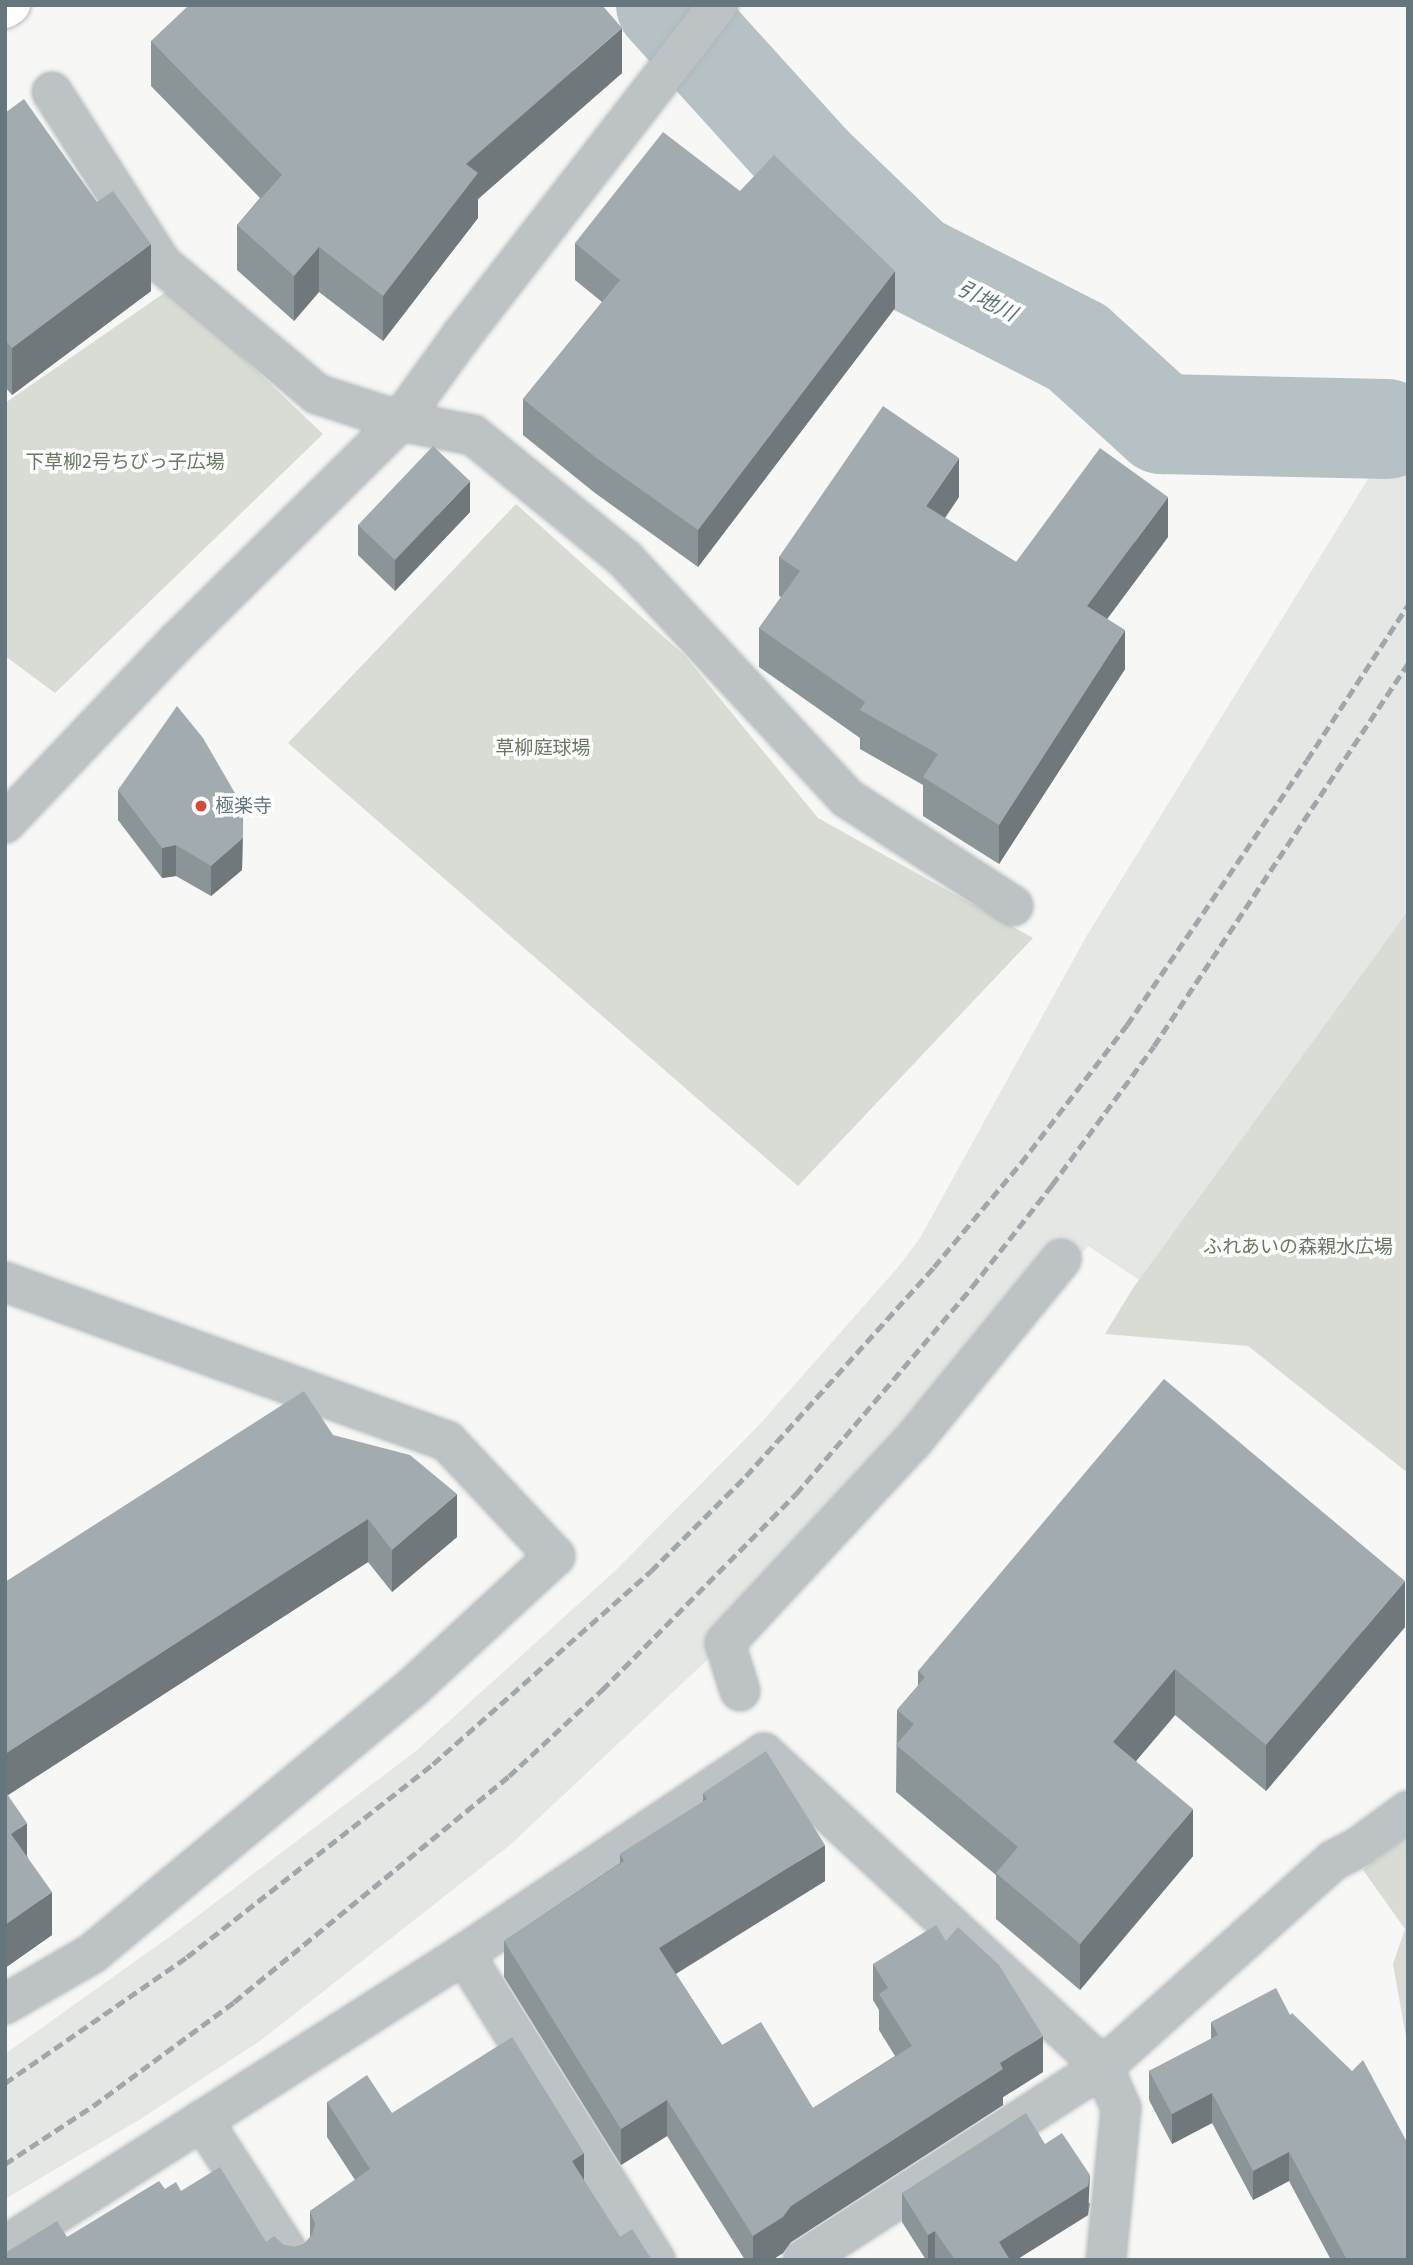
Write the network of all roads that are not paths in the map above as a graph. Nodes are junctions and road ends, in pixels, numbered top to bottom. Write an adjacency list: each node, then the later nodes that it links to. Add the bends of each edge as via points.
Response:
1 (12, 5): 3 (main road)
2 (718, 5): 5 (street)
3 (5, 9)
4 (52, 92): 5 (street, via 162,264 317,394)
5 (400, 421): 6 (street, via 178,641); 7 (street, via 473,435 625,559 847,798)
6 (5, 823)
7 (1013, 906)
8 (1061, 1259): 10 (street, via 912,1442 725,1643)
9 (5, 1282): 13 (street, via 447,1441 555,1556 412,1688 93,1953)
10 (740, 1691)
11 (1408, 1811): 14 (street, via 1334,1860)
12 (464, 1954): 14 (street, via 764,1753); 15 (street); 18 (street)
13 (5, 2004)
14 (1103, 2067): 19 (street); 20 (street, via 1121,2108)
15 (202, 2120): 16 (street); 17 (street)
16 (5, 2246)
17 (293, 2260)
18 (655, 2260)
19 (803, 2260)
20 (1106, 2260)

